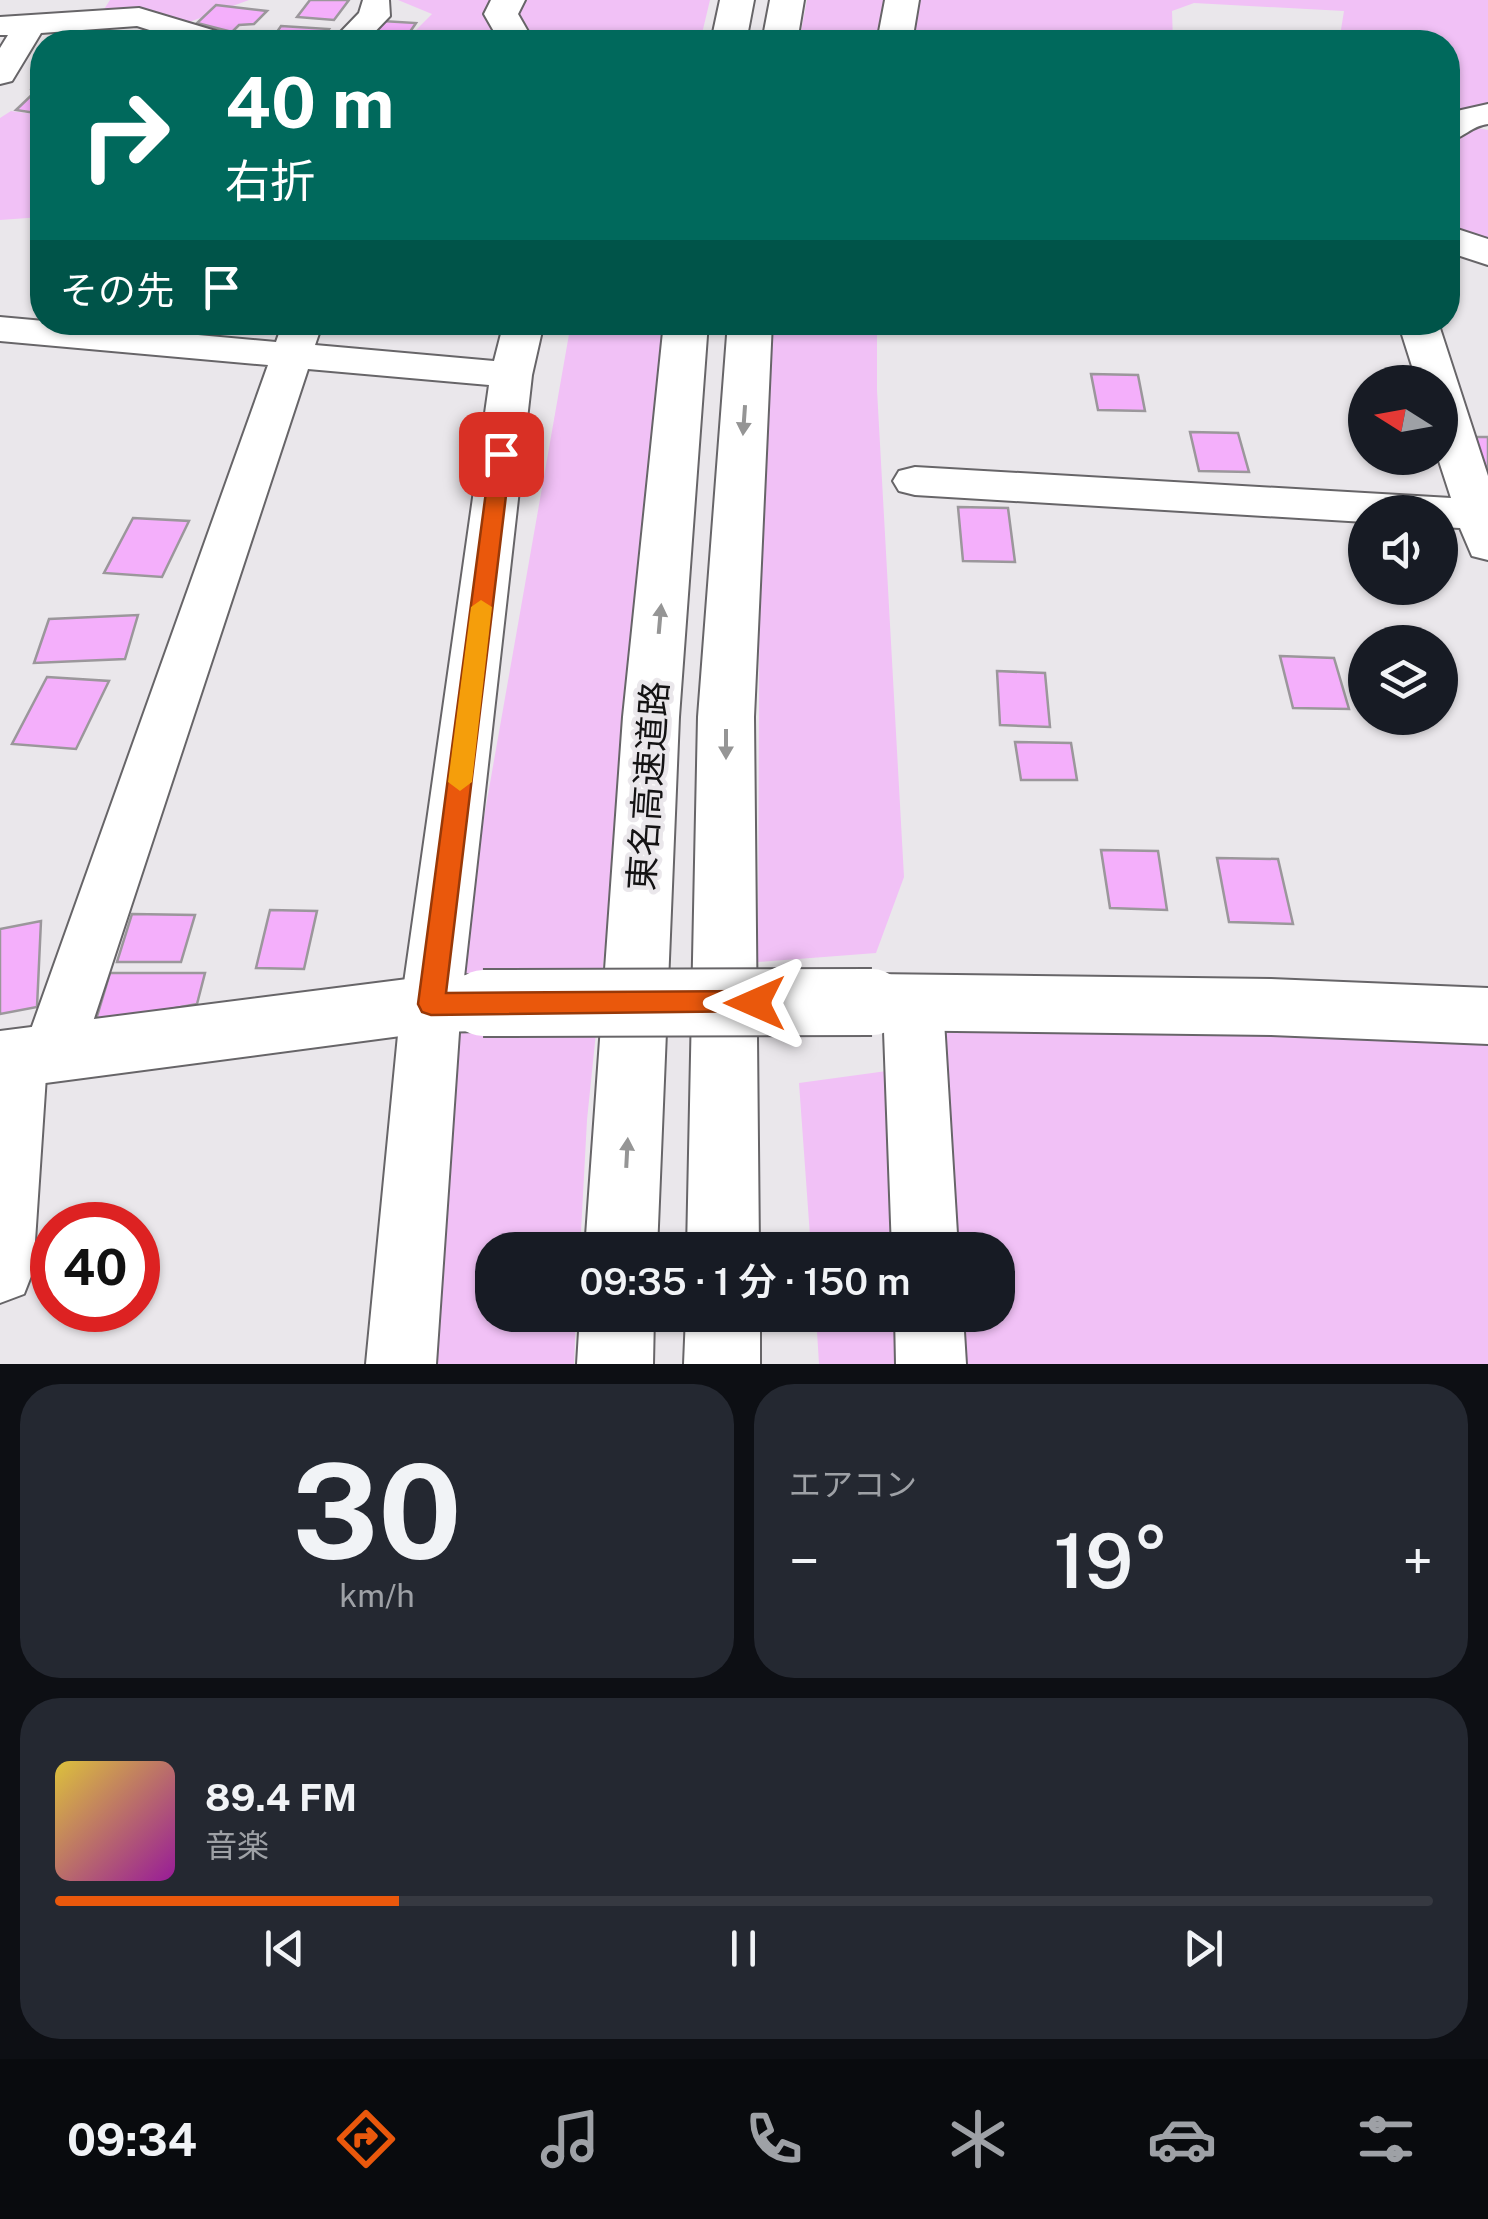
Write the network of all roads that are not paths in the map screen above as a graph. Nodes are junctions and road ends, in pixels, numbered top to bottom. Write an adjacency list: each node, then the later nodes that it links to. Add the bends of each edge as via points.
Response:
1 (508, 0): 9 (main road, via 501,14)
2 (737, 0): 10 (main road)
3 (787, 0): 11 (main road)
4 (902, 0): 12 (main road)
5 (376, 4): 8 (street)
6 (15, 25): 7 (street, via 139,17); 13 (street)
7 (180, 30)
8 (359, 30)
9 (510, 30)
10 (731, 30)
11 (782, 30)
12 (897, 30)
13 (0, 74)
14 (1488, 114): 15 (street)
15 (1460, 119)
16 (1460, 242): 17 (main road)
17 (1488, 253)
18 (0, 329): 19 (street)
19 (30, 330)
20 (179, 335): 25 (street)
21 (521, 335): 27 (street)
22 (685, 335): 35 (main road, 東名高速道路, one-way to 22, via 651,717)
23 (749, 335): 36 (main road, 東名高速道路, one-way to 36, via 726,717)
24 (1422, 335): 26 (street)
25 (298, 339): 27 (street); 34 (street)
26 (1431, 365)
27 (511, 375): 32 (street)
28 (1458, 446): 30 (street)
29 (915, 481): 30 (street)
30 (1485, 525)
31 (892, 1003): 32 (main road, bridge); 33 (main road); 37 (street)
32 (457, 1004): 34 (main road); 42 (street)
33 (1488, 1016)
34 (23, 1056): 38 (street)
35 (622, 1232)
36 (723, 1232)
37 (923, 1232)
38 (0, 1271)
39 (616, 1332): 43 (main road)
40 (723, 1332): 44 (main road)
41 (929, 1332): 45 (street)
42 (401, 1364)
43 (614, 1364)
44 (722, 1364)
45 (931, 1364)

